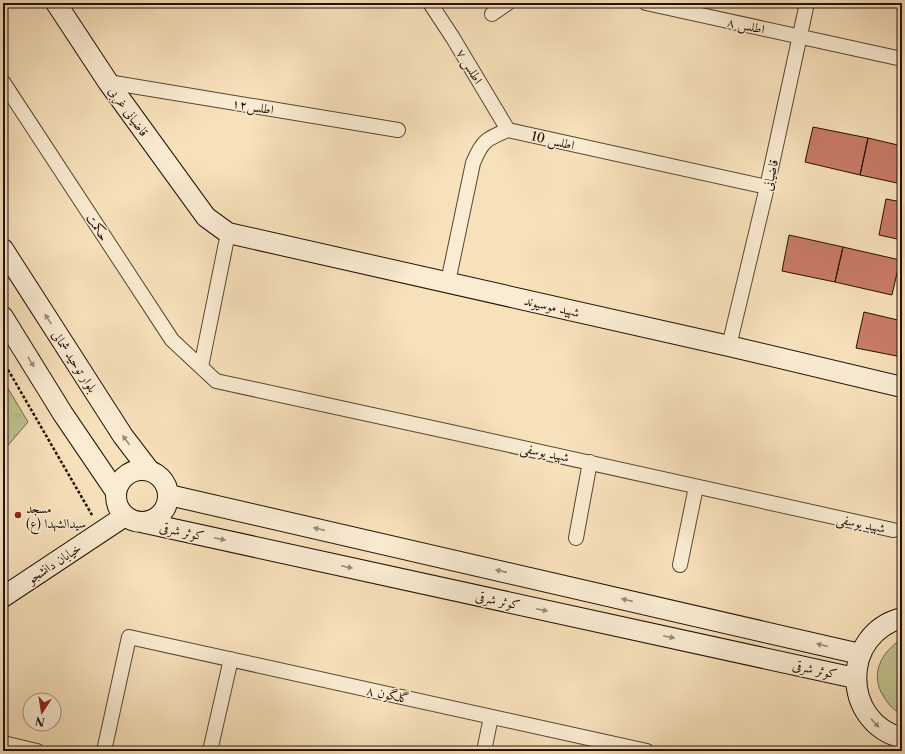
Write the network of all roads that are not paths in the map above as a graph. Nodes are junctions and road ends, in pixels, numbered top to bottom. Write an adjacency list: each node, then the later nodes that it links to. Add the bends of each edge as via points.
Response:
1 (430, 3): 12 (street, اطلس ۷)
2 (508, 3): 6 (street)
3 (646, 3): 7 (street, اطلس ۸)
4 (807, 3): 7 (street, قاضیانی)
5 (57, 4): 10 (main road, قاضیانی غربی)
6 (492, 14)
7 (799, 36): 8 (street, اطلس ۸); 13 (street, قاضیانی)
8 (902, 59)
9 (3, 82): 20 (street, حکمت, via 172,340)
10 (108, 82): 11 (street, اطلس۱۲); 14 (main road, قاضیانی غربی)
11 (398, 130)
12 (508, 130): 13 (street, اطلس 10); 17 (street, via 489,138 479,150 473,164)
13 (767, 187): 19 (street, قاضیانی)
14 (206, 217): 15 (main road, شهید موسیوند)
15 (228, 233): 17 (main road, شهید موسیوند); 20 (street)
16 (3, 249): 23 (main road, بلوار توحید شمالی, one-way to 16, via 123,436)
17 (448, 282): 19 (main road, شهید موسیوند)
18 (3, 317): 25 (main road, one-way to 25, via 62,414)
19 (729, 346): 21 (main road, شهید موسیوند)
20 (201, 367): 22 (street, شهید یوسفی, via 216,381)
21 (902, 387)
22 (590, 462): 24 (street, شهید یوسفی); 29 (street)
23 (149, 470): 25 (main road, via 138,470 128,474 120,482); 26 (main road, via 166,484)
24 (696, 487): 28 (street, شهید یوسفی); 30 (street)
25 (116, 492): 27 (main road, via 117,503 122,512)
26 (169, 495): 27 (main road, via 161,515 152,521); 33 (main road, کوثر شرقی, one-way to 26)
27 (133, 519): 31 (main road, خیابان دانشجو, via 101,531); 35 (main road, کوثر شرقی, one-way to 35)
28 (893, 530)
29 (576, 538)
30 (680, 565)
31 (3, 597)
32 (902, 618): 33 (main road, via 884,626 870,638)
33 (860, 654): 35 (main road)
34 (231, 659): 36 (street, گلگون ۸); 40 (street, گلگون ۸, via 129,637); 41 (street)
35 (855, 678): 37 (main road, one-way to 37, via 858,696 866,712 878,726 893,736)
36 (491, 716): 42 (street); 43 (street, گلگون ۸)
37 (902, 738)
38 (3, 743): 39 (street)
39 (37, 751)
40 (104, 751)
41 (210, 751)
42 (484, 751)
43 (648, 751)

